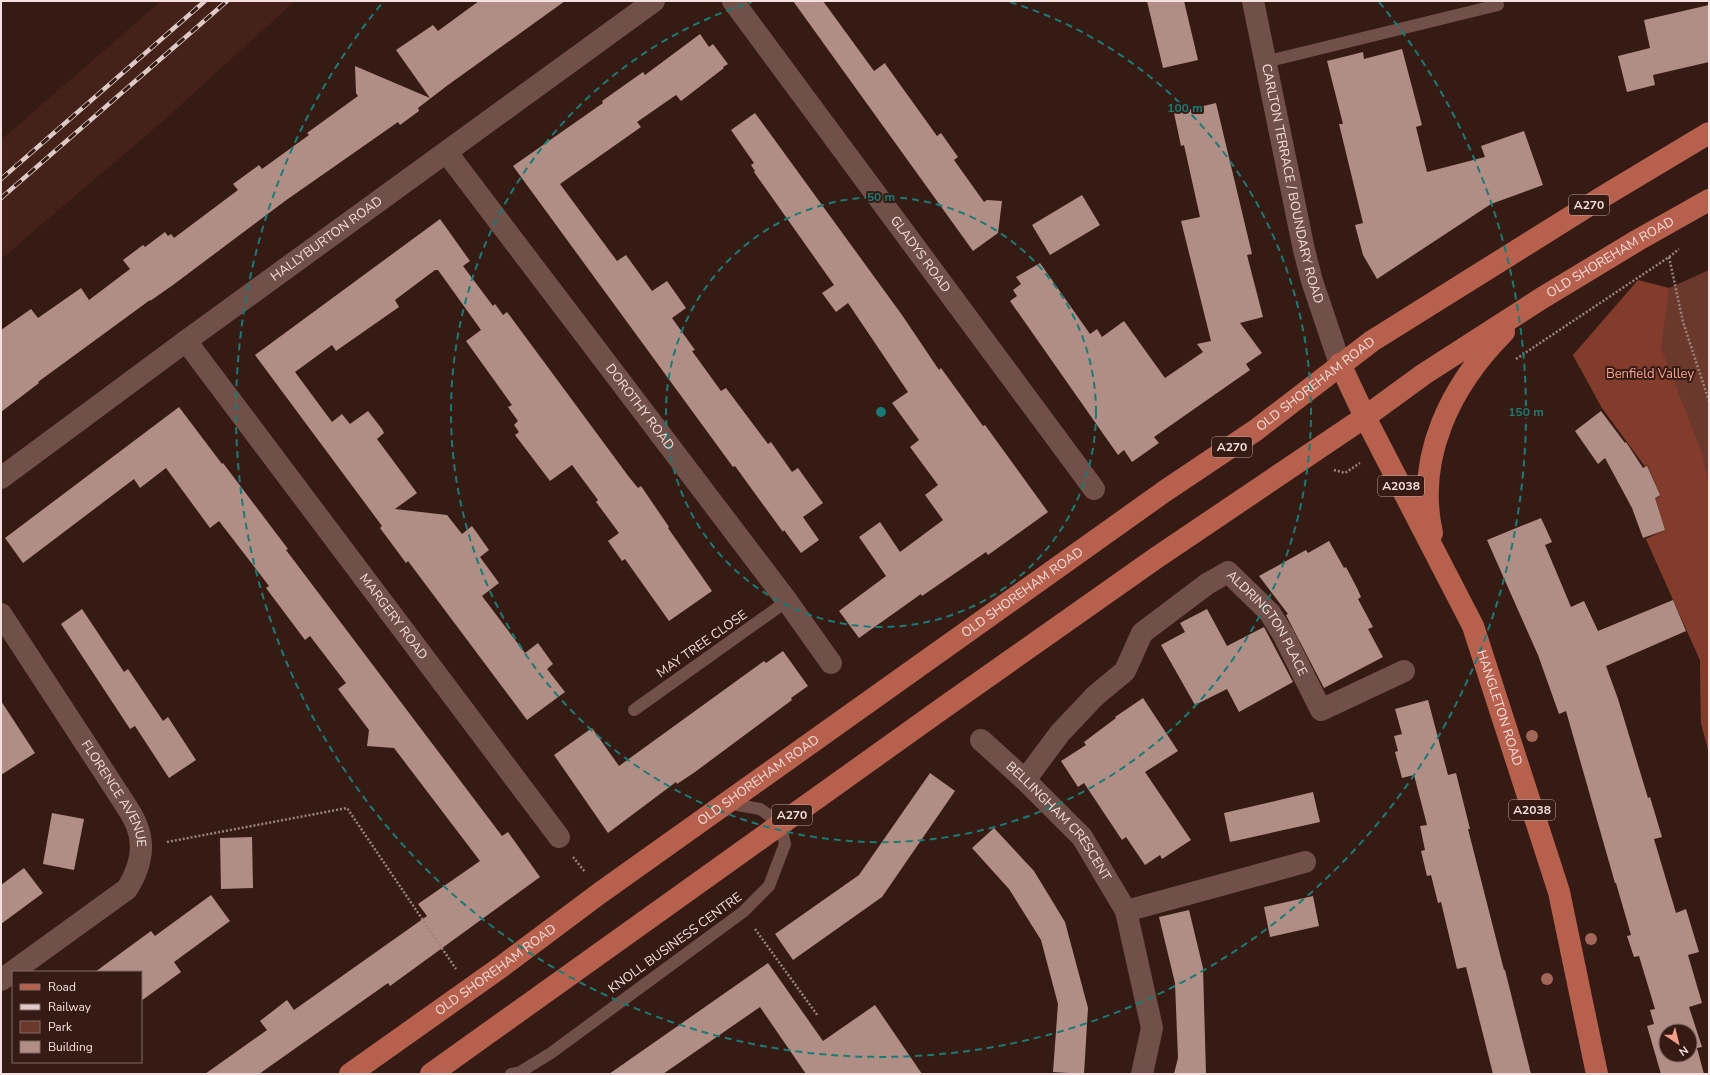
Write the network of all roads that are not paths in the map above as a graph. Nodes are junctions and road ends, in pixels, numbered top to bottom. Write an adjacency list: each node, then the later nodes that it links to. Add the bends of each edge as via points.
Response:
1 (654, 1): 7 (street, HALLYBURTON ROAD)
2 (733, 1): 14 (street, GLADYS ROAD)
3 (1253, 1): 5 (street, CARLTON TERRACE / BOUNDARY ROAD)
4 (1498, 5): 5 (lane)
5 (1265, 62): 11 (street, CARLTON TERRACE / BOUNDARY ROAD, via 1306,256)
6 (1709, 133): 11 (main road, OLD SHOREHAM ROAD / A270, via 1470,279)
7 (447, 153): 10 (street, HALLYBURTON ROAD); 16 (street, DOROTHY ROAD)
8 (1709, 200): 9 (main road, OLD SHOREHAM ROAD / A270)
9 (1542, 298): 12 (main road, OLD SHOREHAM ROAD / A270, via 1424,374); 15 (main road, via 1518,318 1477,361 1447,410 1432,455 1427,482 1428,515)
10 (186, 341): 13 (street, HALLYBURTON ROAD); 25 (street, MARGERY ROAD)
11 (1340, 364): 12 (main road, HANGLETON ROAD / A2038); 23 (main road, OLD SHOREHAM ROAD / A270, via 1256,430 1165,491)
12 (1365, 417): 15 (main road, HANGLETON ROAD / A2038); 24 (main road, OLD SHOREHAM ROAD / A270, via 1168,549)
13 (1, 478)
14 (1094, 489)
15 (1437, 556): 35 (main road, HANGLETON ROAD / A2038, via 1474,626 1559,892)
16 (787, 601): 18 (street, DOROTHY ROAD); 20 (lane, MAY TREE CLOSE)
17 (1, 614): 28 (street, FLORENCE AVENUE, via 123,801 138,826 141,846 141,860 127,889)
18 (831, 664)
19 (1404, 671): 22 (street, ALDRINGTON PLACE, via 1321,710 1270,613 1228,572 1207,584 1142,633 1125,671 1095,696 1060,733)
20 (634, 710)
21 (981, 740): 22 (street, BELLINGHAM CRESCENT)
22 (1025, 780): 27 (street, BELLINGHAM CRESCENT, via 1082,837)
23 (726, 803): 24 (lane, via 760,809); 32 (main road, OLD SHOREHAM ROAD / A270)
24 (780, 823): 31 (main road, OLD SHOREHAM ROAD / A270); 33 (lane, KNOLL BUSINESS CENTRE, via 785,844 769,886 743,912 551,1052 520,1072)
25 (559, 837)
26 (1305, 862): 27 (street)
27 (1126, 911): 34 (street, BELLINGHAM CRESCENT, via 1152,1028)
28 (13, 971)
29 (12, 972): 30 (street, FLORENCE AVENUE)
30 (1, 980)
31 (438, 1073)
32 (350, 1074)
33 (511, 1074)
34 (1142, 1074)
35 (1597, 1074)

